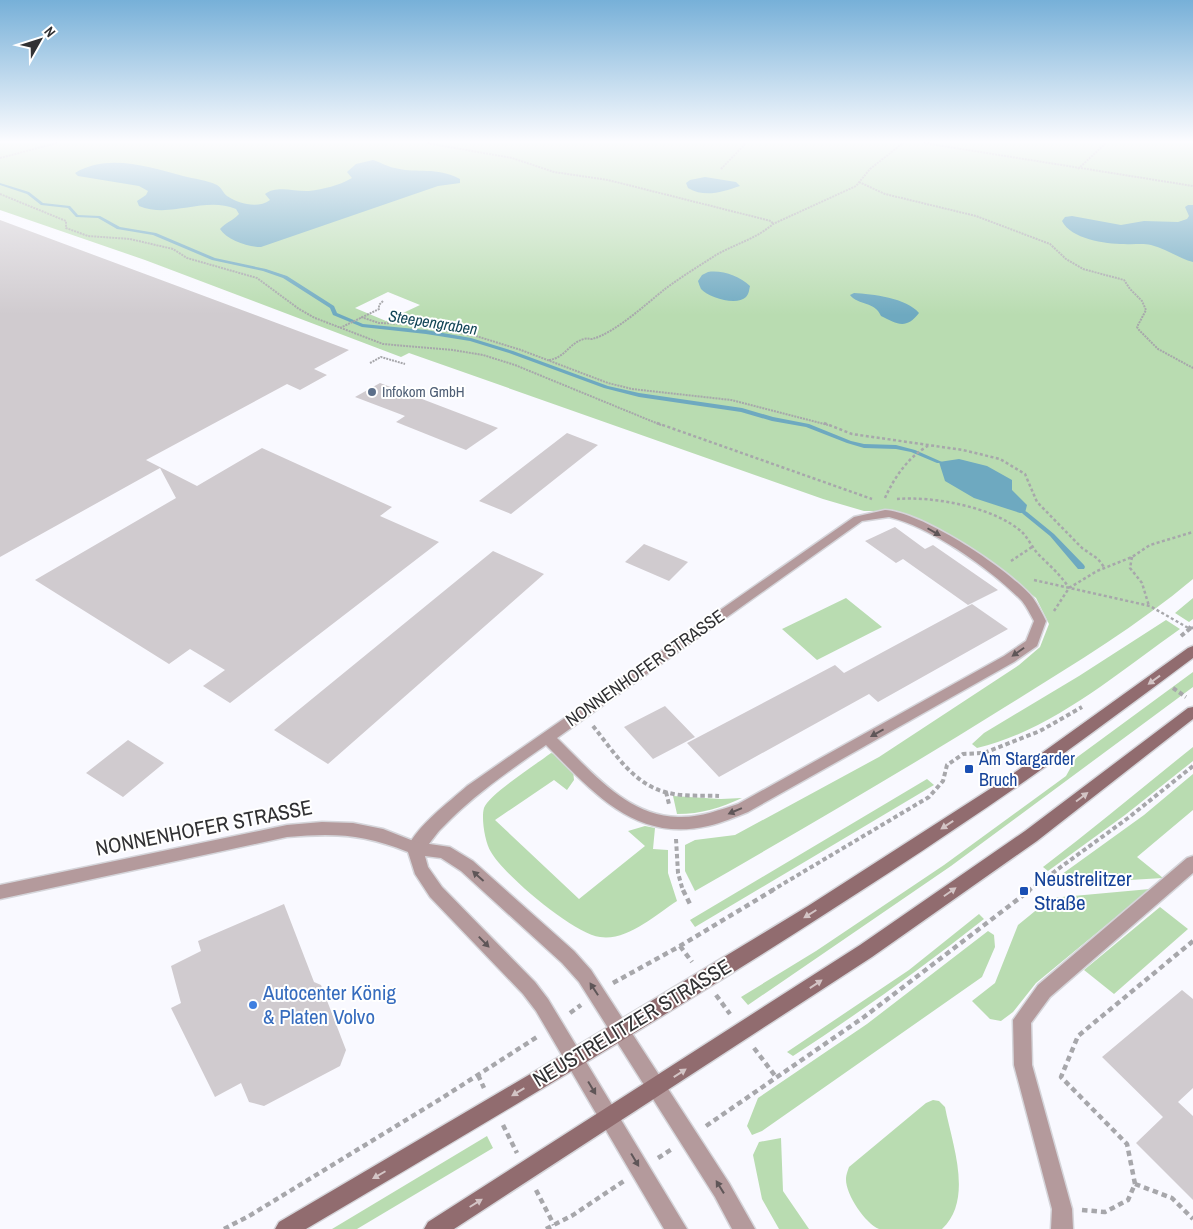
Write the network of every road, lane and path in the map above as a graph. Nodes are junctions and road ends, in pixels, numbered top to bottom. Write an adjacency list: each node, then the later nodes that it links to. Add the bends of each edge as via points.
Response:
1 (21, 200): 8 (path, via 37,211 66,221 66,228 71,232 155,243 187,258 257,278 299,309)
2 (694, 200): 5 (path, via 754,215)
3 (828, 200): 5 (path)
4 (918, 200): 12 (path, via 980,217 1058,248 1063,257 1083,269 1122,278 1137,293 1146,310 1137,327 1139,330 1158,350)
5 (773, 224): 9 (path, via 764,233 705,262 602,334 584,339 557,359)
6 (383, 300): 7 (path, via 379,309)
7 (360, 318): 8 (path); 9 (path, via 476,336)
8 (340, 328): 14 (path, via 383,344 453,350 515,365 642,418)
9 (549, 360): 13 (path, via 632,389 731,400 826,424 852,434)
10 (370, 363): 11 (path, via 381,357)
11 (405, 364)
12 (1193, 368)
13 (930, 445): 16 (path, via 909,460 887,492 882,503); 20 (path, via 1000,459 1026,474 1037,502)
14 (875, 500)
15 (893, 500): 18 (path, via 906,497 942,500 990,515 1019,530)
16 (889, 508): 21 (street, one-way to 21, via 934,530); 30 (street, NONNENHOFER STRASSE, via 858,519)
17 (1193, 532): 19 (path, via 1150,545)
18 (1032, 547): 21 (path); 22 (path)
19 (1132, 557): 20 (path); 23 (path, via 1130,568 1142,583)
20 (1104, 567): 22 (path)
21 (999, 574): 24 (street, via 1028,600)
22 (1069, 588): 23 (path); 24 (path, via 1052,614)
23 (1150, 606): 25 (path)
24 (1040, 621): 33 (street, one-way to 33, via 1032,643 1010,659)
25 (1192, 628): 26 (path)
26 (1176, 639)
27 (1193, 652): 42 (main road, NEUSTRELITZER STRASSE, one-way to 42, via 988,799)
28 (1088, 704): 40 (path, via 1002,748 984,754 963,754 947,765 943,781 929,796)
29 (1193, 712): 44 (main road, one-way to 29, via 1031,836)
30 (579, 714): 31 (street, NONNENHOFER STRASSE); 33 (path, via 646,784 666,792 747,795)
31 (547, 737): 33 (street, one-way to 31, via 721,817 697,823 653,822 615,801); 34 (street, NONNENHOFER STRASSE, via 472,790)
32 (1193, 766): 47 (path, via 864,1017)
33 (758, 800)
34 (415, 848): 37 (street, NONNENHOFER STRASSE, via 383,835 353,829 287,831); 43 (street, NONNENHOFER STRASSE, one-way to 34, via 585,976 568,957 467,866 444,852); 46 (street, one-way to 46, via 421,869 436,892 529,988)
35 (1193, 863): 52 (street, via 1044,992 1022,1020 1023,1065)
36 (676, 873): 38 (path, via 682,893)
37 (0, 892)
38 (690, 904)
39 (1193, 941): 51 (path, via 1078,1036 1062,1077 1127,1144)
40 (680, 946): 41 (path); 42 (path)
41 (636, 968)
42 (704, 979): 43 (main road, NEUSTRELITZER STRASSE); 44 (path)
43 (620, 1030): 46 (main road, NEUSTRELITZER STRASSE); 48 (street, NONNENHOFER STRASSE)
44 (743, 1032): 47 (path); 48 (main road, one-way to 44)
45 (534, 1039): 55 (path)
46 (574, 1058): 50 (street, one-way to 50); 56 (main road, NEUSTRELITZER STRASSE, one-way to 56)
47 (776, 1077): 49 (path)
48 (657, 1088): 50 (main road); 60 (street, NONNENHOFER STRASSE, one-way to 48)
49 (742, 1102)
50 (610, 1118): 57 (main road, one-way to 50); 59 (street, one-way to 59)
51 (1135, 1184): 52 (path, via 1128,1200 1105,1212); 54 (path, via 1172,1198)
52 (1062, 1209): 61 (street)
53 (572, 1215): 58 (path)
54 (1193, 1219)
55 (224, 1229)
56 (286, 1229)
57 (434, 1229)
58 (546, 1229)
59 (676, 1229)
60 (744, 1229)
61 (1062, 1229)

